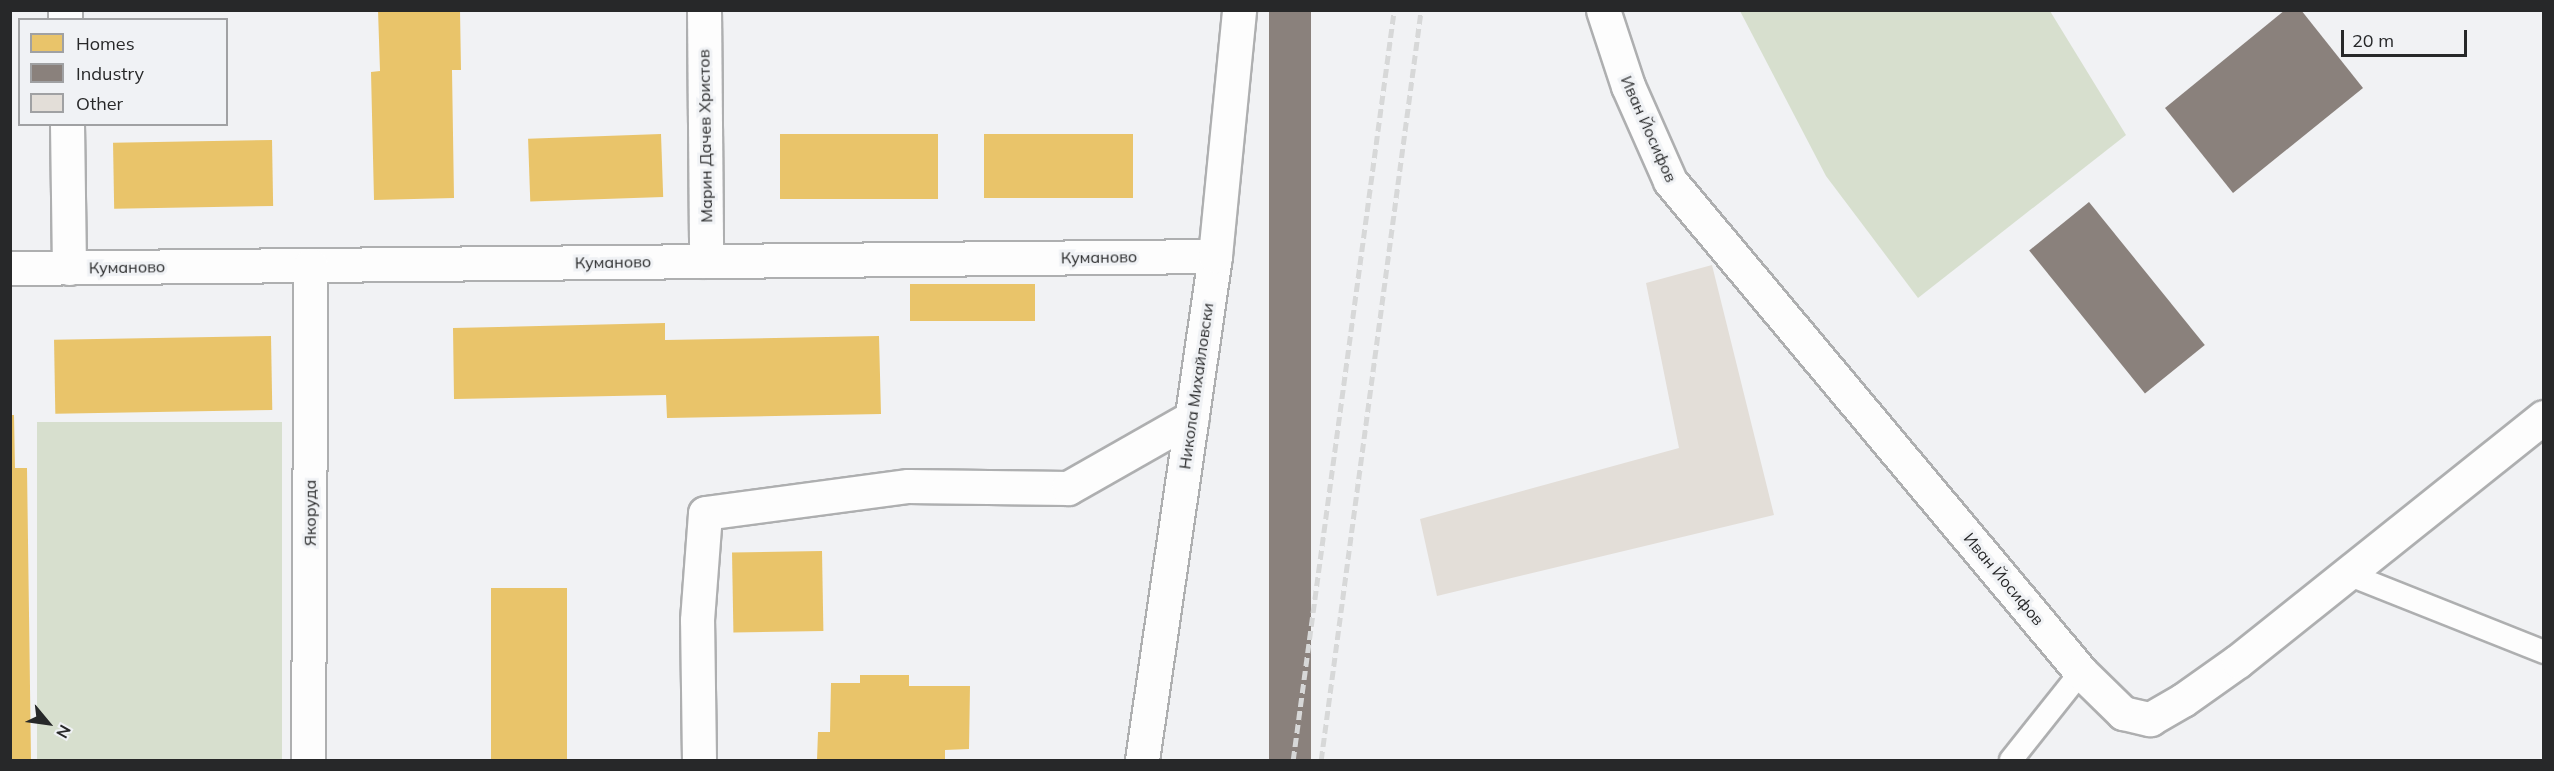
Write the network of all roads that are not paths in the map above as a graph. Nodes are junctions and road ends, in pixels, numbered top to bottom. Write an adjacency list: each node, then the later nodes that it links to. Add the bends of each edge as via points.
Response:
1 (704, 10): 6 (street, Марин Дачев Христов)
2 (1239, 10): 5 (street, Никола Михайловски)
3 (1602, 10): 14 (street, Иван Йосифов, via 1628,86 1670,181)
4 (67, 126): 9 (street)
5 (1215, 256): 6 (street, Куманово); 11 (street, Никола Михайловски)
6 (706, 261): 7 (street, Куманово)
7 (311, 265): 9 (street, Куманово); 15 (street, Якоруда)
8 (10, 268): 9 (street, Куманово)
9 (69, 268)
10 (2544, 417): 12 (street, Иван Йосифов)
11 (1191, 418): 16 (street, via 1068,488 908,486 705,513 697,620); 17 (street, Никола Михайловски)
12 (2348, 574): 13 (lane); 14 (street, Иван Йосифов, via 2238,661 2150,719 2123,713)
13 (2544, 652)
14 (2081, 672): 18 (lane)
15 (308, 760)
16 (699, 760)
17 (1142, 760)
18 (2011, 760)

